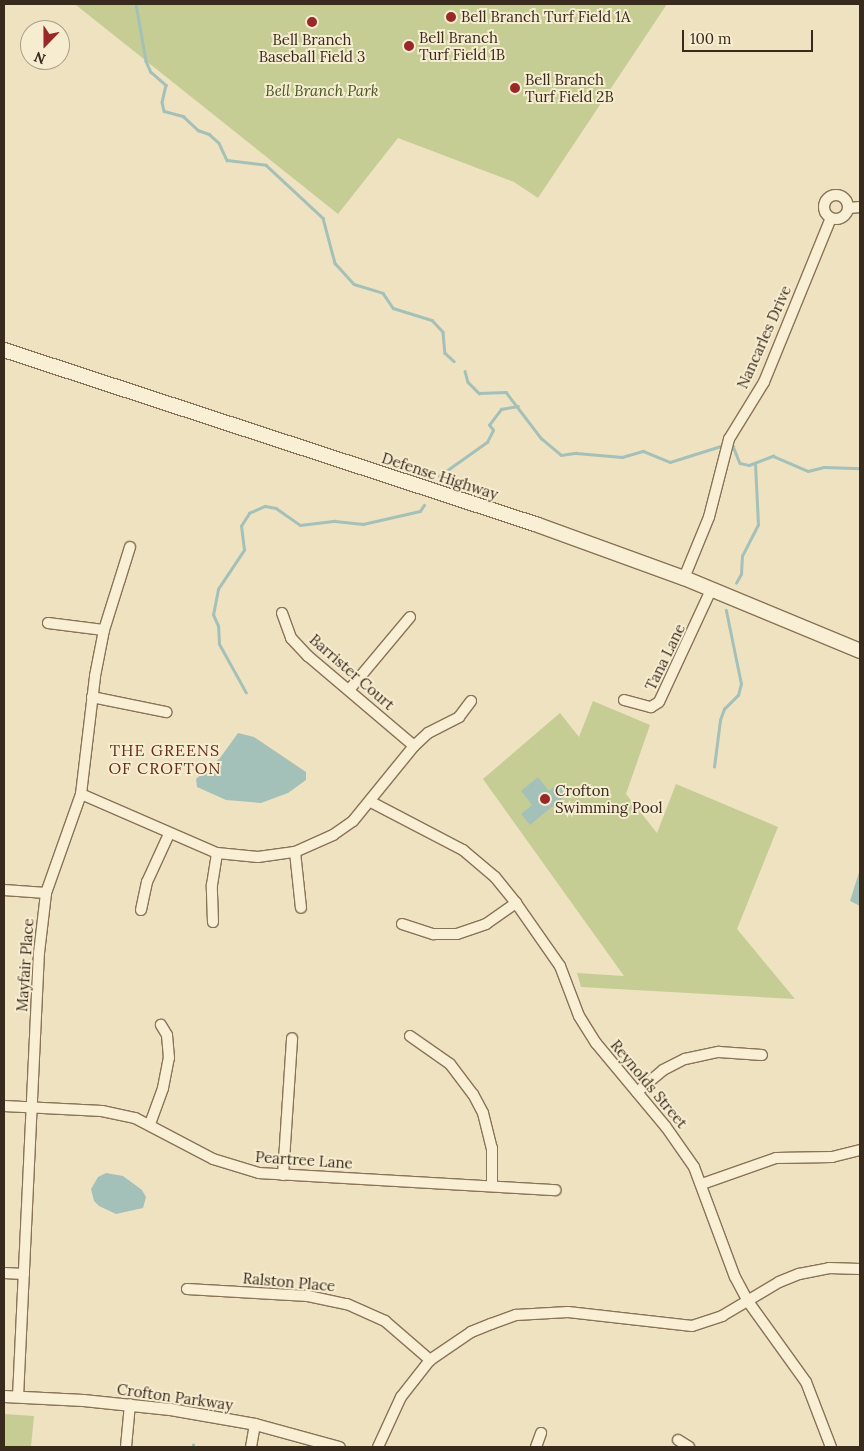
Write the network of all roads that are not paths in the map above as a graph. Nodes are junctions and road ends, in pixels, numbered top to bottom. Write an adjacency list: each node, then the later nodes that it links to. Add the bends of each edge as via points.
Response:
1 (860, 207): 2 (street)
2 (849, 208): 3 (street, via 843,218); 3 (street, Nancarles Drive, via 844,197 829,197 824,208)
3 (831, 218): 6 (street, Nancarles Drive, via 764,382 724,451 709,517)
4 (4, 350): 6 (main road, Defense Highway, via 538,524)
5 (130, 547): 11 (street, Mayfair Place)
6 (684, 578): 7 (main road, Defense Highway)
7 (711, 590): 12 (main road, Defense Highway); 15 (street, Tana Lane, via 659,702 651,707)
8 (282, 613): 13 (street, Barrister Court, via 292,638)
9 (410, 618): 13 (street)
10 (48, 623): 11 (street)
11 (104, 630): 14 (street, Mayfair Place)
12 (860, 651)
13 (348, 690): 18 (street, Barrister Court)
14 (92, 697): 17 (street); 19 (street, Mayfair Place)
15 (624, 700)
16 (471, 701): 18 (street, via 458,717 428,733)
17 (166, 712)
18 (414, 746): 20 (street)
19 (81, 794): 21 (street); 25 (street, Mayfair Place)
20 (371, 802): 22 (street, via 333,835); 26 (street, Reynolds Street, via 462,850 494,877)
21 (169, 834): 23 (street); 28 (street, via 147,882)
22 (295, 852): 23 (street, via 258,857); 27 (street)
23 (217, 853): 29 (street, via 212,885)
24 (4, 890): 25 (street)
25 (46, 893): 37 (street, Mayfair Place)
26 (516, 903): 30 (street, via 486,924 457,934 433,934); 35 (street, Reynolds Street, via 560,966 587,1030)
27 (301, 908)
28 (141, 910)
29 (212, 922)
30 (402, 924)
31 (161, 1025): 38 (street, via 167,1035 169,1058 164,1088)
32 (410, 1036): 42 (street, via 450,1064 473,1094 492,1148)
33 (292, 1038): 40 (street)
34 (762, 1055): 35 (street, via 720,1052 685,1060 663,1070)
35 (637, 1092): 41 (street, Reynolds Street, via 684,1150)
36 (4, 1106): 37 (street, Peartree Lane)
37 (32, 1107): 38 (street, Peartree Lane, via 102,1111); 46 (street, Mayfair Place)
38 (150, 1124): 40 (street, Peartree Lane, via 228,1165)
39 (860, 1150): 41 (street, via 832,1157 776,1158)
40 (283, 1175): 42 (street, Peartree Lane)
41 (702, 1184): 48 (street, Reynolds Street, via 735,1277)
42 (492, 1186): 43 (street, Peartree Lane)
43 (556, 1190)
44 (860, 1269): 48 (street, via 829,1268 799,1274)
45 (4, 1273): 46 (street)
46 (24, 1274): 51 (street, Mayfair Place)
47 (187, 1289): 49 (street, Ralston Place, via 308,1296 347,1304 385,1321)
48 (747, 1300): 49 (street, via 722,1316 692,1326 568,1312 516,1315 471,1332); 62 (street, Reynolds Street, via 806,1382)
49 (430, 1360): 59 (street, via 400,1397)
50 (4, 1396): 51 (street, Crofton Parkway)
51 (18, 1397): 52 (street, Crofton Parkway)
52 (130, 1404): 53 (street, Crofton Parkway); 56 (street)
53 (255, 1424): 57 (street); 58 (street, Crofton Parkway)
54 (541, 1433): 60 (street)
55 (678, 1440): 61 (street)
56 (126, 1447)
57 (251, 1447)
58 (339, 1447)
59 (378, 1447)
60 (536, 1447)
61 (689, 1447)
62 (831, 1447)

